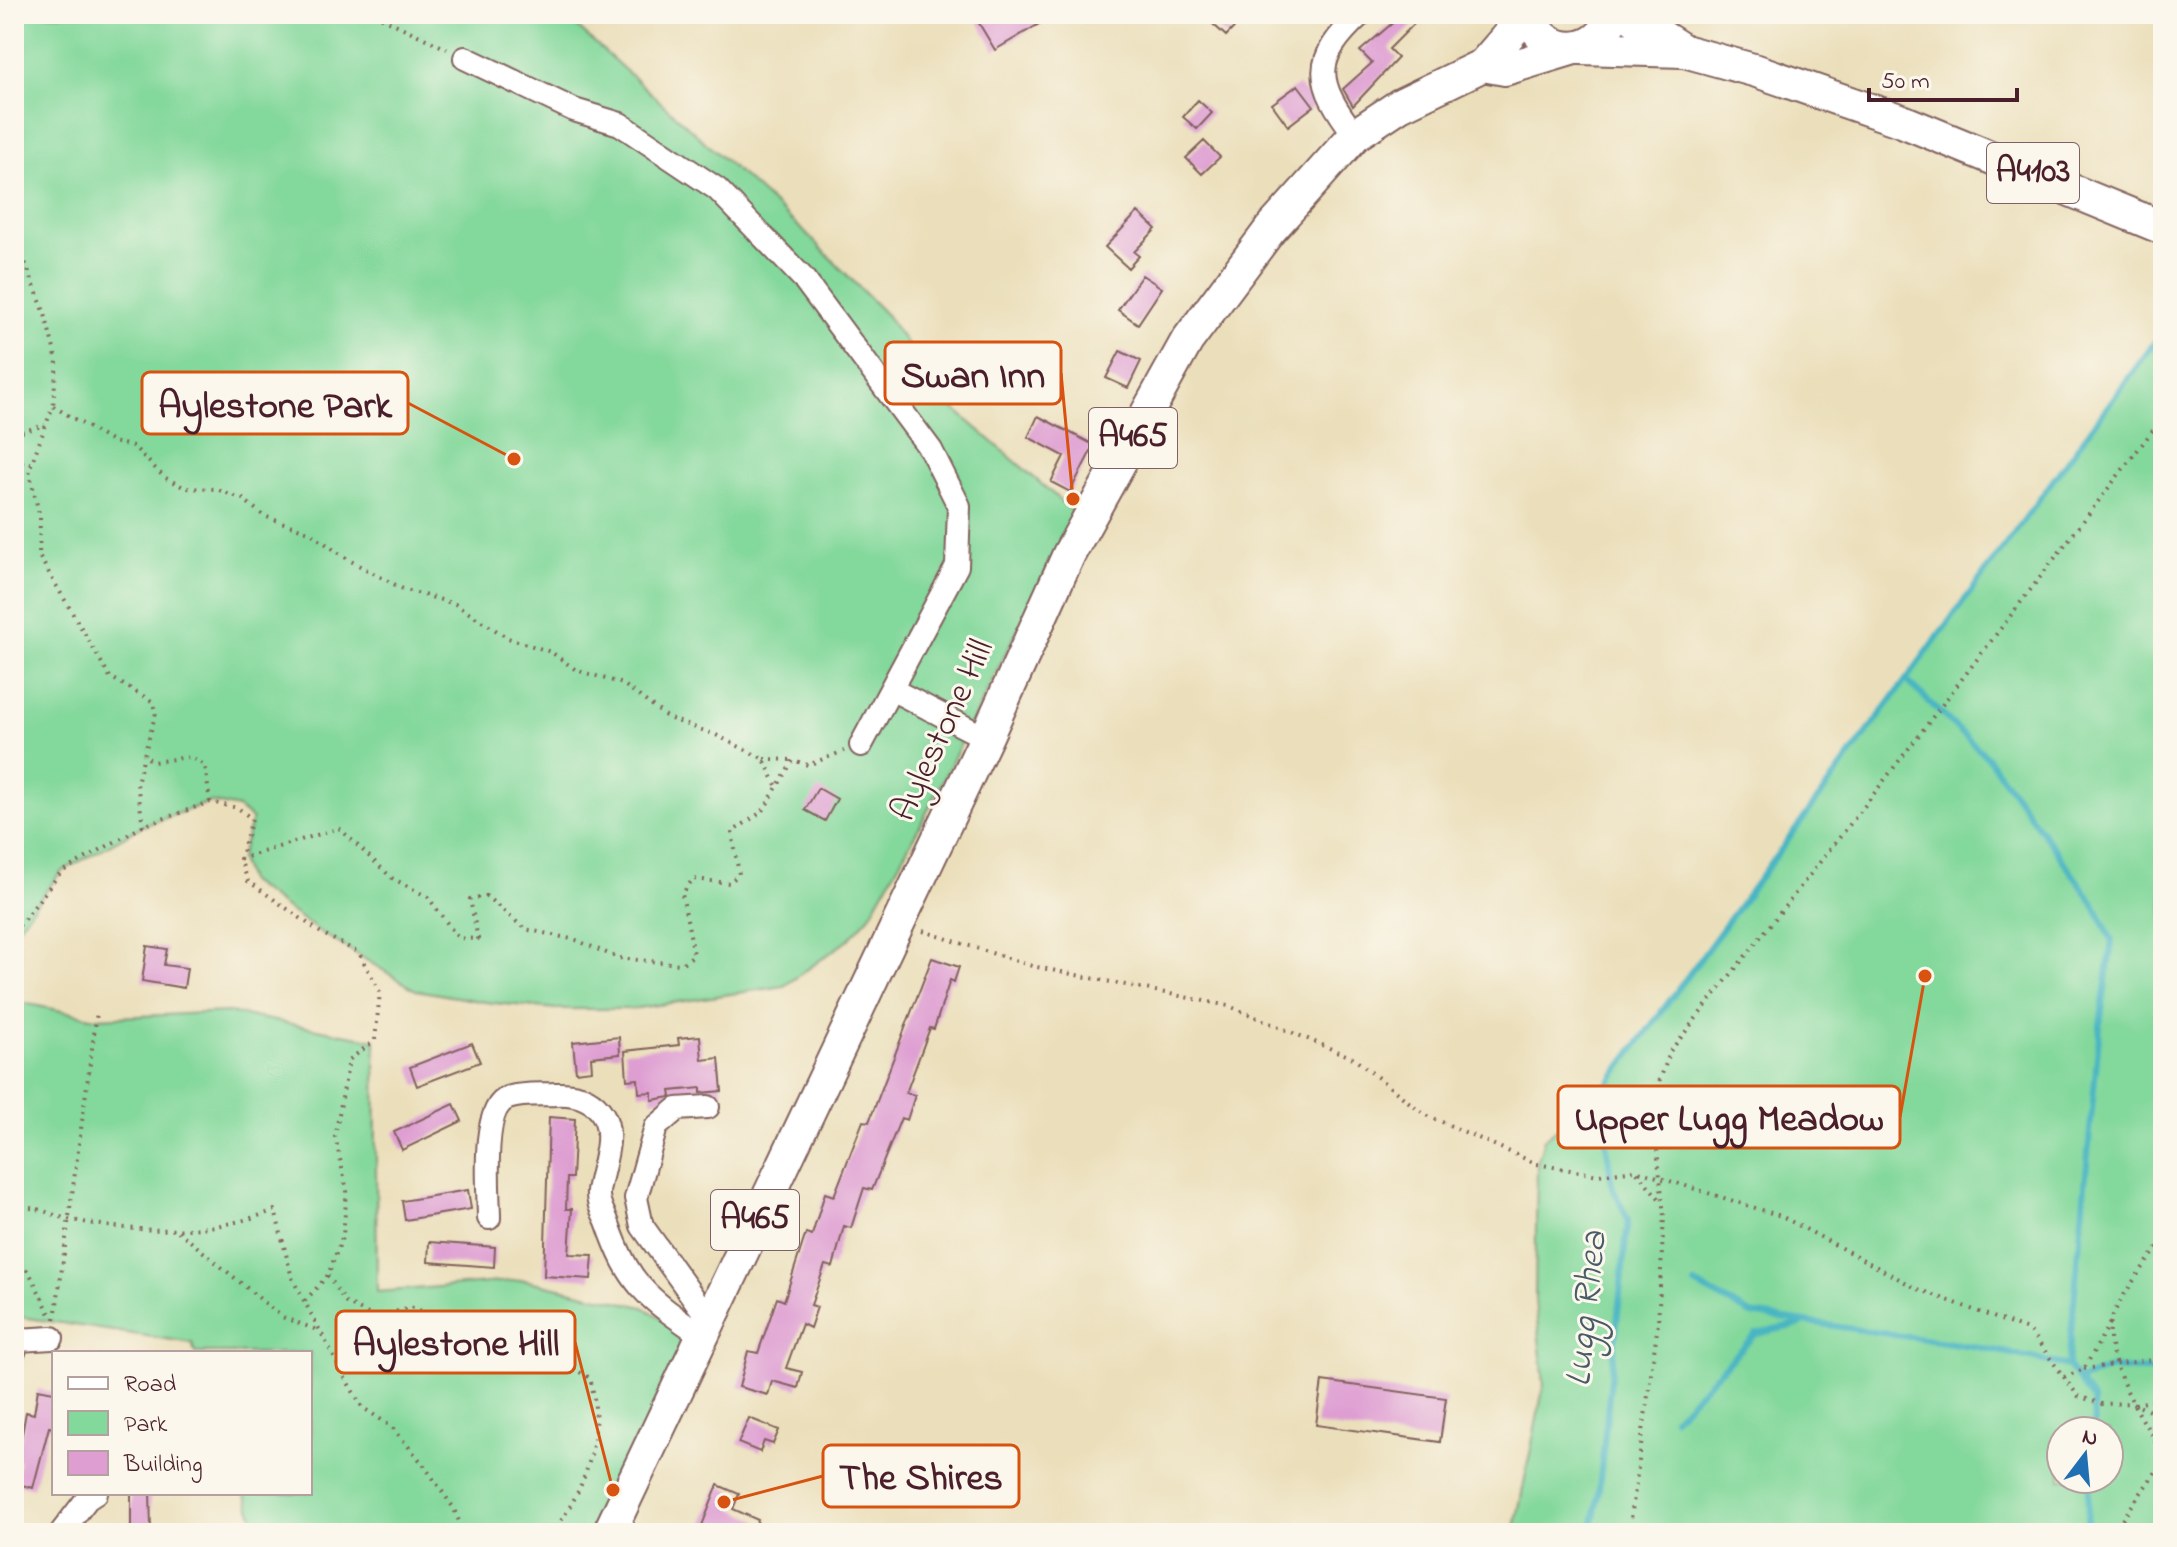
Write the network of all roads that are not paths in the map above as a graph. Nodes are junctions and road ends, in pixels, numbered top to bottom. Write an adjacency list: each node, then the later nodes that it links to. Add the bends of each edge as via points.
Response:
1 (1361, 14): 9 (street, via 1335,38 1325,57 1325,85)
2 (1528, 14): 5 (highway, A4103, via 1548,42); 8 (highway, Aylestone Hill / A465)
3 (1613, 14): 5 (highway, via 1601,37)
4 (1627, 14): 6 (highway, A4103)
5 (1576, 49): 6 (highway, A4103); 8 (highway, Aylestone Hill / A465, via 1505,69)
6 (1684, 51): 10 (highway, A4103, via 1902,121)
7 (465, 58): 11 (street, via 574,110 620,124 717,189 803,278 931,450 959,506 957,566)
8 (1483, 65): 9 (highway, Aylestone Hill / A465, via 1400,105)
9 (1355, 135): 12 (highway, Aylestone Hill / A465, via 1270,230 1187,341 1069,554)
10 (2163, 228)
11 (891, 689): 12 (street); 13 (street)
12 (986, 738): 16 (highway, Aylestone Hill / A465)
13 (861, 745)
14 (708, 1107): 16 (street, via 677,1109 656,1127 636,1198 642,1226)
15 (489, 1218): 16 (street, via 489,1127 497,1107 507,1098 530,1096 571,1093 590,1100 604,1117 608,1142 598,1197 619,1258 649,1299)
16 (704, 1326): 21 (highway, Aylestone Hill / A465)
17 (53, 1330): 18 (street, via 18,1340)
18 (14, 1352)
19 (93, 1495): 20 (street)
20 (61, 1533)
21 (609, 1533)

